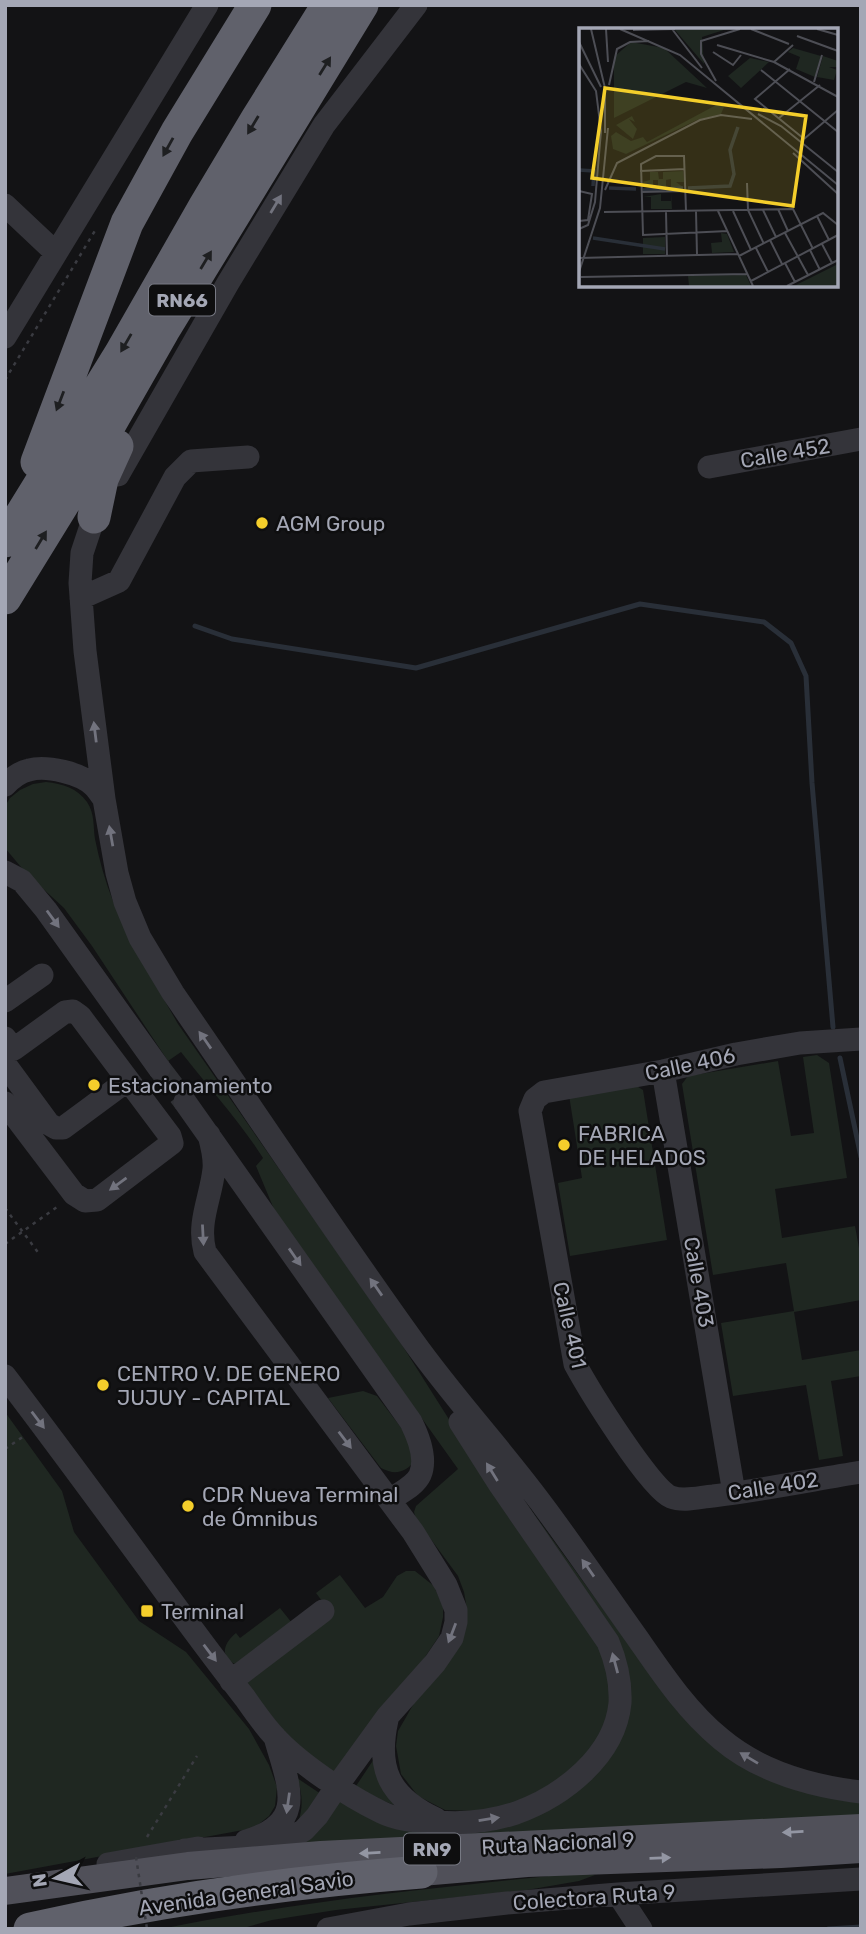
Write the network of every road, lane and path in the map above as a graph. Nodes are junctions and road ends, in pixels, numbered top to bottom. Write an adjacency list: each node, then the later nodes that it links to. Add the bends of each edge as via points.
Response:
1 (207, 5): 7 (street)
2 (255, 5): 14 (highway, one-way to 14, via 127,223)
3 (328, 5): 14 (highway, RN66, one-way to 14)
4 (362, 5): 8 (highway, RN66, one-way to 4)
5 (416, 5): 13 (street, one-way to 5, via 324,125)
6 (5, 205): 7 (street)
7 (56, 253): 9 (street)
8 (163, 331): 13 (highway, via 149,375 102,479); 15 (highway, RN66, one-way to 8)
9 (5, 337)
10 (861, 439): 12 (street, Calle 452)
11 (248, 457): 16 (street, via 191,461 175,477 119,581)
12 (709, 467)
13 (94, 517): 16 (street, via 82,553)
14 (8, 537)
15 (5, 598)
16 (81, 598): 18 (street, one-way to 16)
17 (5, 785): 18 (street, via 31,769 55,770 93,784)
18 (104, 799): 36 (street, one-way to 18, via 140,938 117,873)
19 (5, 872): 24 (street, one-way to 24, via 22,881 47,910)
20 (42, 975): 21 (street)
21 (5, 1001)
22 (861, 1039): 25 (street, Calle 406, via 800,1043)
23 (8, 1051): 26 (street, via 73,1011); 26 (street, via 56,1128 63,1128)
24 (159, 1068)
25 (663, 1071): 29 (street, Calle 406, via 544,1092); 41 (street, Calle 403)
26 (128, 1080): 31 (street, one-way to 31, via 172,1143 97,1200 85,1201)
27 (185, 1102): 30 (street)
28 (5, 1103): 31 (street)
29 (530, 1111): 42 (street, Calle 401, via 575,1364 653,1483 669,1497)
30 (209, 1135): 43 (street, one-way to 43, via 214,1168 203,1219 205,1252); 43 (street, one-way to 43, via 416,1432 422,1464 419,1476)
31 (74, 1195): 33 (path)
32 (5, 1208): 33 (path)
33 (23, 1232): 34 (path); 35 (path)
34 (5, 1244)
35 (40, 1255)
36 (414, 1343): 50 (street, one-way to 36, via 803,1780 753,1761 696,1717 546,1509); 51 (street, one-way to 36, via 516,1813 579,1775 606,1745 616,1723 620,1684 608,1642 500,1485)
37 (5, 1376): 38 (street, one-way to 38)
38 (42, 1424): 39 (path); 45 (street, one-way to 45)
39 (5, 1449)
40 (861, 1472): 41 (street, Calle 402)
41 (734, 1493): 42 (street, Calle 402)
42 (684, 1499)
43 (390, 1500): 46 (street, one-way to 46, via 446,1585 456,1622 452,1638 435,1662)
44 (323, 1611): 45 (street)
45 (231, 1681): 47 (street)
46 (387, 1717): 49 (street); 51 (street, via 383,1754 391,1785 415,1808)
47 (275, 1737): 49 (street); 56 (street, one-way to 56, via 290,1800 279,1825 249,1841)
48 (197, 1756): 53 (path)
49 (337, 1786): 51 (street, via 397,1818); 56 (street, via 317,1816 286,1841)
50 (861, 1792)
51 (444, 1822)
52 (861, 1828): 60 (main road, Ruta Nacional 9 / RN9, one-way to 60, via 321,1855 188,1866)
53 (147, 1836)
54 (140, 1847): 64 (path, bridge, via 136,1857)
55 (861, 1849): 57 (main road, Ruta Nacional 9 / RN9, one-way to 55)
56 (185, 1850): 59 (street)
57 (421, 1872): 62 (highway, Avenida General Savio, via 250,1889); 63 (highway, via 237,1901)
58 (861, 1879): 61 (street, Colectora Ruta 9)
59 (5, 1884)
60 (5, 1891)
61 (618, 1894): 65 (street, Colectora Ruta 9, via 409,1914); 66 (street)
62 (30, 1929)
63 (110, 1929)
64 (147, 1929)
65 (328, 1929)
66 (642, 1929)

